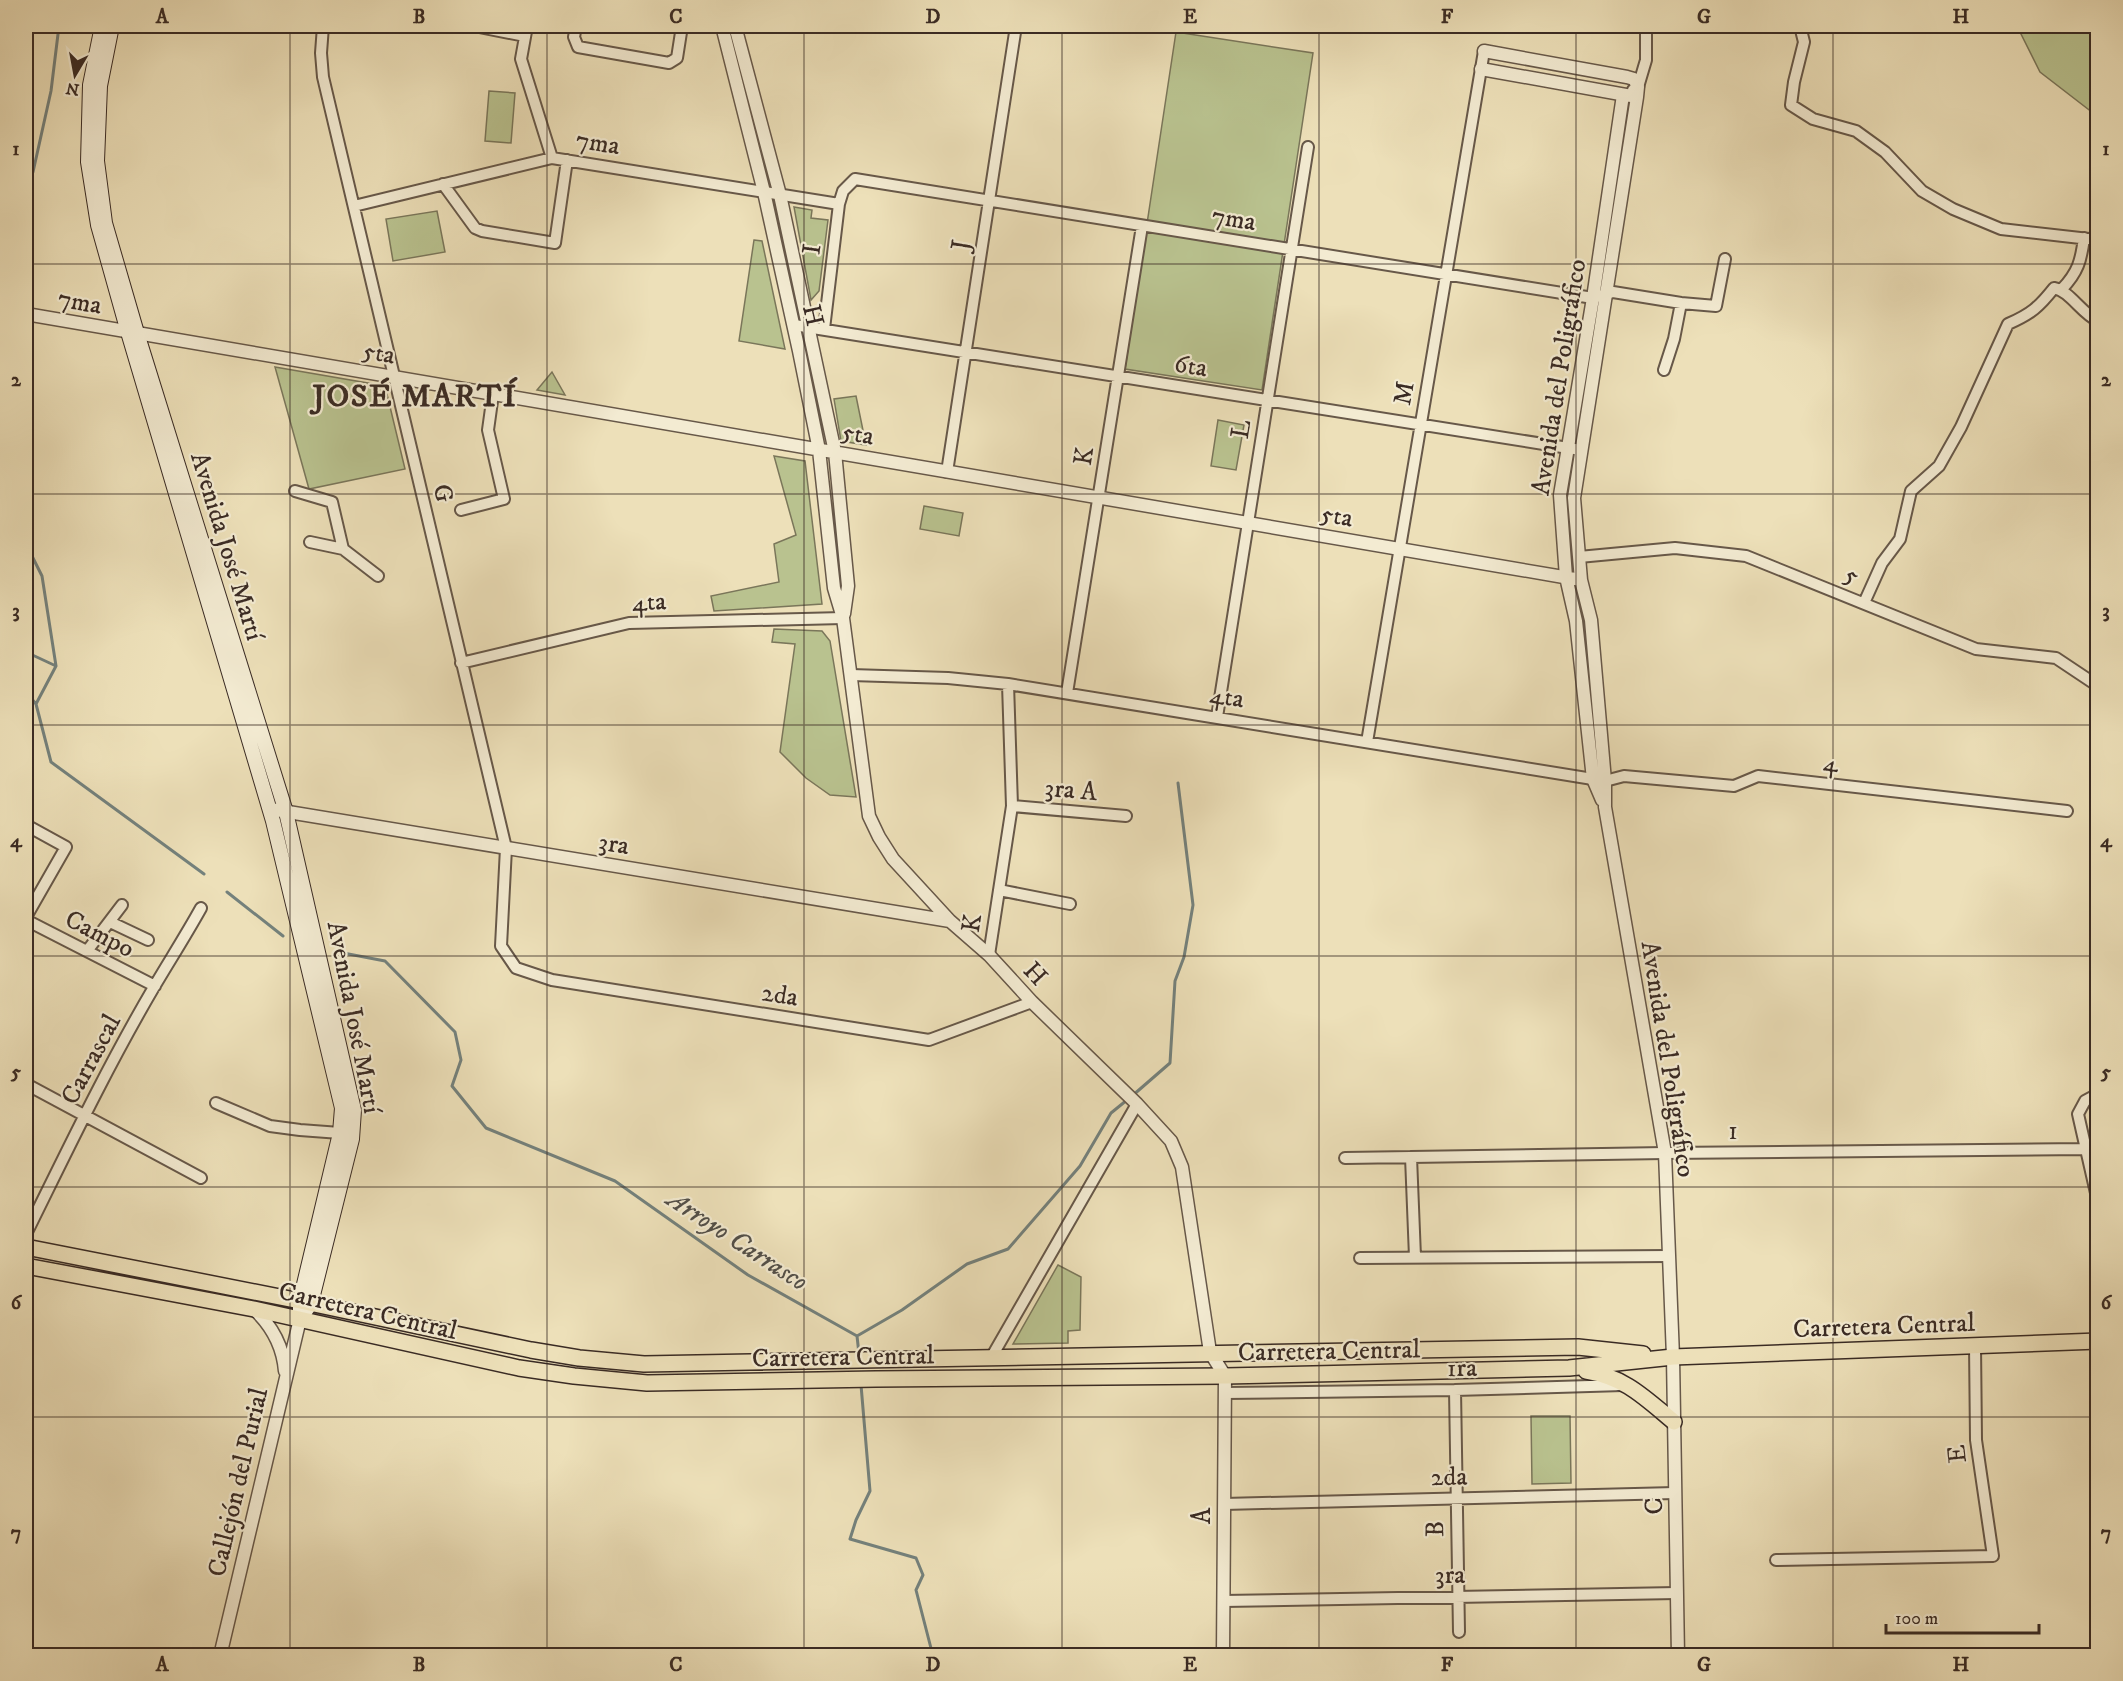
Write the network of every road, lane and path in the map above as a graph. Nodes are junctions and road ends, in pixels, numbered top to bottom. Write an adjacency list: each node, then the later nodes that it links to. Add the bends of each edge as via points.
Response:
1 (102, 26): 41 (main road, Avenida José Martí, via 90,85 88,162 98,225)
2 (112, 26): 41 (main road, Avenida José Martí, via 100,86 97,161 105,223)
3 (323, 26): 26 (street, G, via 323,77)
4 (474, 26): 12 (street)
5 (576, 26): 6 (street, via 574,37 578,47 669,63 677,58)
6 (682, 26)
7 (722, 26): 22 (street, H)
8 (735, 26): 23 (street, H)
9 (1016, 26): 24 (street, J)
10 (1646, 26): 15 (street, via 1646,60)
11 (1800, 26): 28 (street, via 1804,42 1791,105 1813,119 1856,131 1885,152 1922,191 1953,209 2001,228)
12 (526, 31): 18 (street, via 521,59)
13 (1484, 51): 14 (street, M); 15 (street, via 1627,77 1634,79)
14 (1481, 69): 16 (street); 32 (street, M)
15 (1637, 92): 16 (street); 34 (street, Avenida del Poligráfico)
16 (1623, 95): 34 (street, Avenida del Poligráfico)
17 (1308, 147): 30 (street, L)
18 (552, 158): 19 (street, 7ma); 21 (street, 7ma)
19 (567, 160): 21 (street, via 555,243 475,228); 22 (street, 7ma)
20 (855, 179): 24 (street, 7ma); 25 (street, I, via 843,191)
21 (443, 184): 26 (street, 7ma)
22 (764, 192): 23 (street, 7ma); 38 (street, H)
23 (780, 195): 25 (street, 7ma); 39 (street, H)
24 (990, 201): 27 (street, 7ma); 42 (street, J)
25 (839, 204): 40 (street, I)
26 (354, 206): 45 (street, G)
27 (1142, 226): 30 (street, 7ma); 44 (street, K)
28 (2084, 238): 29 (street); 33 (street, via 2082,259 2074,277)
29 (2097, 240)
30 (1291, 250): 32 (street, 7ma); 47 (street, L)
31 (1725, 259): 35 (street, 7ma, via 1716,306)
32 (1446, 275): 34 (street, 7ma); 48 (street, M)
33 (2062, 290): 37 (street, via 2086,316); 64 (street, via 2054,288 2030,314 2008,324 1939,466 1911,490 1900,539 1881,562)
34 (1599, 296): 35 (street, 7ma, via 1625,294); 49 (street, Avenida del Poligráfico)
35 (1681, 303): 43 (street)
36 (26, 314): 41 (street, 7ma)
37 (2097, 321)
38 (794, 325): 39 (street, 6ta); 50 (street, H)
39 (809, 327): 40 (street, 6ta); 51 (street, H)
40 (824, 329): 42 (street, 6ta)
41 (132, 332): 45 (street, 5ta); 75 (main road, Avenida José Martí); 77 (main road, Avenida José Martí)
42 (966, 352): 44 (street, 6ta); 52 (street, J)
43 (1664, 370)
44 (1118, 376): 47 (street, 6ta); 54 (street, K)
45 (393, 377): 46 (street, 5ta); 66 (street, G)
46 (493, 394): 50 (street, 5ta); 55 (street, via 488,430 504,499)
47 (1267, 400): 48 (street, 6ta); 56 (street, L)
48 (1421, 425): 49 (street, 6ta); 59 (street, M)
49 (1575, 449): 60 (street, Avenida del Poligráfico); 62 (street, Avenida del Poligráfico, via 1560,495)
50 (819, 450): 51 (street, 5ta); 65 (street, H, via 834,588)
51 (835, 452): 52 (street, 5ta); 65 (street, H, via 848,586)
52 (947, 471): 54 (street, 5ta)
53 (295, 491): 58 (street, via 332,501)
54 (1099, 497): 56 (street, 5ta); 70 (street, K)
55 (461, 510)
56 (1248, 523): 59 (street, 5ta); 71 (street, L)
57 (310, 542): 58 (street)
58 (343, 549): 61 (street)
59 (1400, 549): 62 (street, 5ta); 72 (street, M)
60 (1579, 557): 63 (street, Avenida del Poligráfico); 64 (street, 5, via 1675,548 1746,556)
61 (378, 576)
62 (1566, 577): 63 (street, 5ta); 73 (street, Avenida del Poligráfico)
63 (1581, 580): 73 (street, Avenida del Poligráfico, via 1591,620)
64 (1863, 603): 69 (street, 5, via 1976,649 2056,658)
65 (843, 618): 66 (street, 4ta, via 629,623); 67 (street, H)
66 (461, 663): 80 (street, G)
67 (851, 675): 68 (street, 4ta); 86 (street, H, via 869,816 893,859)
68 (1008, 684): 70 (street, 4ta); 74 (street, K)
69 (2097, 686)
70 (1067, 693): 71 (street, 4ta)
71 (1216, 717): 72 (street, 4ta)
72 (1366, 742): 73 (street, 4ta)
73 (1599, 780): 76 (street, 4, via 1624,776 1734,786 1758,776); 101 (street, Avenida del Poligráfico)
74 (1012, 806): 78 (street, 3ra A); 81 (street, K)
75 (270, 809): 77 (street, 3ra); 99 (main road, Avenida José Martí, via 342,1108)
76 (2067, 811)
77 (286, 812): 80 (street, 3ra); 112 (main road, Avenida José Martí, via 354,1110 352,1139)
78 (1126, 816)
79 (26, 825): 85 (street, via 66,847)
80 (506, 848): 86 (street, 3ra); 91 (street, G, via 501,946)
81 (999, 890): 82 (street); 90 (street, K)
82 (1070, 904)
83 (122, 905): 87 (street)
84 (201, 908): 92 (street, Carrascal)
85 (26, 918): 89 (street, Campo)
86 (950, 921): 90 (street, H)
87 (110, 922): 88 (street); 89 (street)
88 (148, 940)
89 (87, 951): 92 (street, Campo)
90 (989, 955): 93 (street, H)
91 (516, 968): 93 (street, 2da, via 552,980 929,1040)
92 (155, 986): 98 (street, Carrascal)
93 (1032, 1002): 97 (street, H)
94 (26, 1084): 98 (street)
95 (2097, 1094): 100 (street, via 2085,1101 2078,1114)
96 (216, 1103): 99 (street, via 270,1126)
97 (1137, 1104): 118 (street, H, via 1171,1141 1182,1167); 120 (street)
98 (85, 1115): 104 (street); 106 (street, Carrascal)
99 (340, 1133): 112 (main road, Avenida José Martí)
100 (2086, 1149): 101 (street, 1); 105 (street)
101 (1665, 1153): 102 (street, 1); 108 (street, Avenida del Poligráfico)
102 (1411, 1157): 103 (street, 1); 109 (street)
103 (1345, 1158)
104 (201, 1178)
105 (2097, 1202)
106 (26, 1234)
107 (26, 1247): 112 (main road, Carretera Central)
108 (1669, 1256): 109 (street); 119 (street, Avenida del Poligráfico)
109 (1415, 1257): 110 (street)
110 (1360, 1258)
111 (26, 1266): 113 (main road, Carretera Central)
112 (306, 1302): 114 (main road, Avenida José Martí); 117 (main road, Carretera Central)
113 (254, 1309): 114 (main road, Carretera Central); 124 (street, via 277,1339)
114 (300, 1319): 121 (main road, Carretera Central); 124 (street, Callejón del Purial)
115 (2097, 1341): 116 (main road, Carretera Central)
116 (1975, 1345): 119 (main road, Carretera Central); 132 (street, E, via 1976,1440 1993,1556)
117 (531, 1350): 120 (main road, Carretera Central, via 644,1364); 121 (main road)
118 (1210, 1352): 119 (main road, Carretera Central, via 1578,1347); 120 (main road, Carretera Central); 123 (street)
119 (1673, 1357): 122 (main road, Carretera Central); 128 (street, C)
120 (991, 1358)
121 (519, 1368): 123 (main road, Carretera Central, via 647,1383)
122 (1569, 1368): 123 (main road, Carretera Central); 125 (main road)
123 (1225, 1376): 127 (street, A)
124 (285, 1378): 137 (street, Callejón del Purial)
125 (1628, 1384): 126 (street, 1ra); 128 (main road)
126 (1455, 1390): 127 (street, 1ra); 130 (street, B)
127 (1225, 1393): 131 (street, A)
128 (1674, 1422): 129 (street, C)
129 (1675, 1493): 130 (street, 2da); 133 (street, C)
130 (1455, 1499): 131 (street, 2da); 134 (street, B)
131 (1224, 1504): 135 (street, A)
132 (1776, 1560)
133 (1677, 1593): 134 (street, 3ra); 139 (street, C)
134 (1458, 1596): 135 (street, 3ra); 136 (street, B)
135 (1223, 1601): 138 (street, A)
136 (1459, 1632)
137 (220, 1656)
138 (1223, 1656)
139 (1678, 1656)

